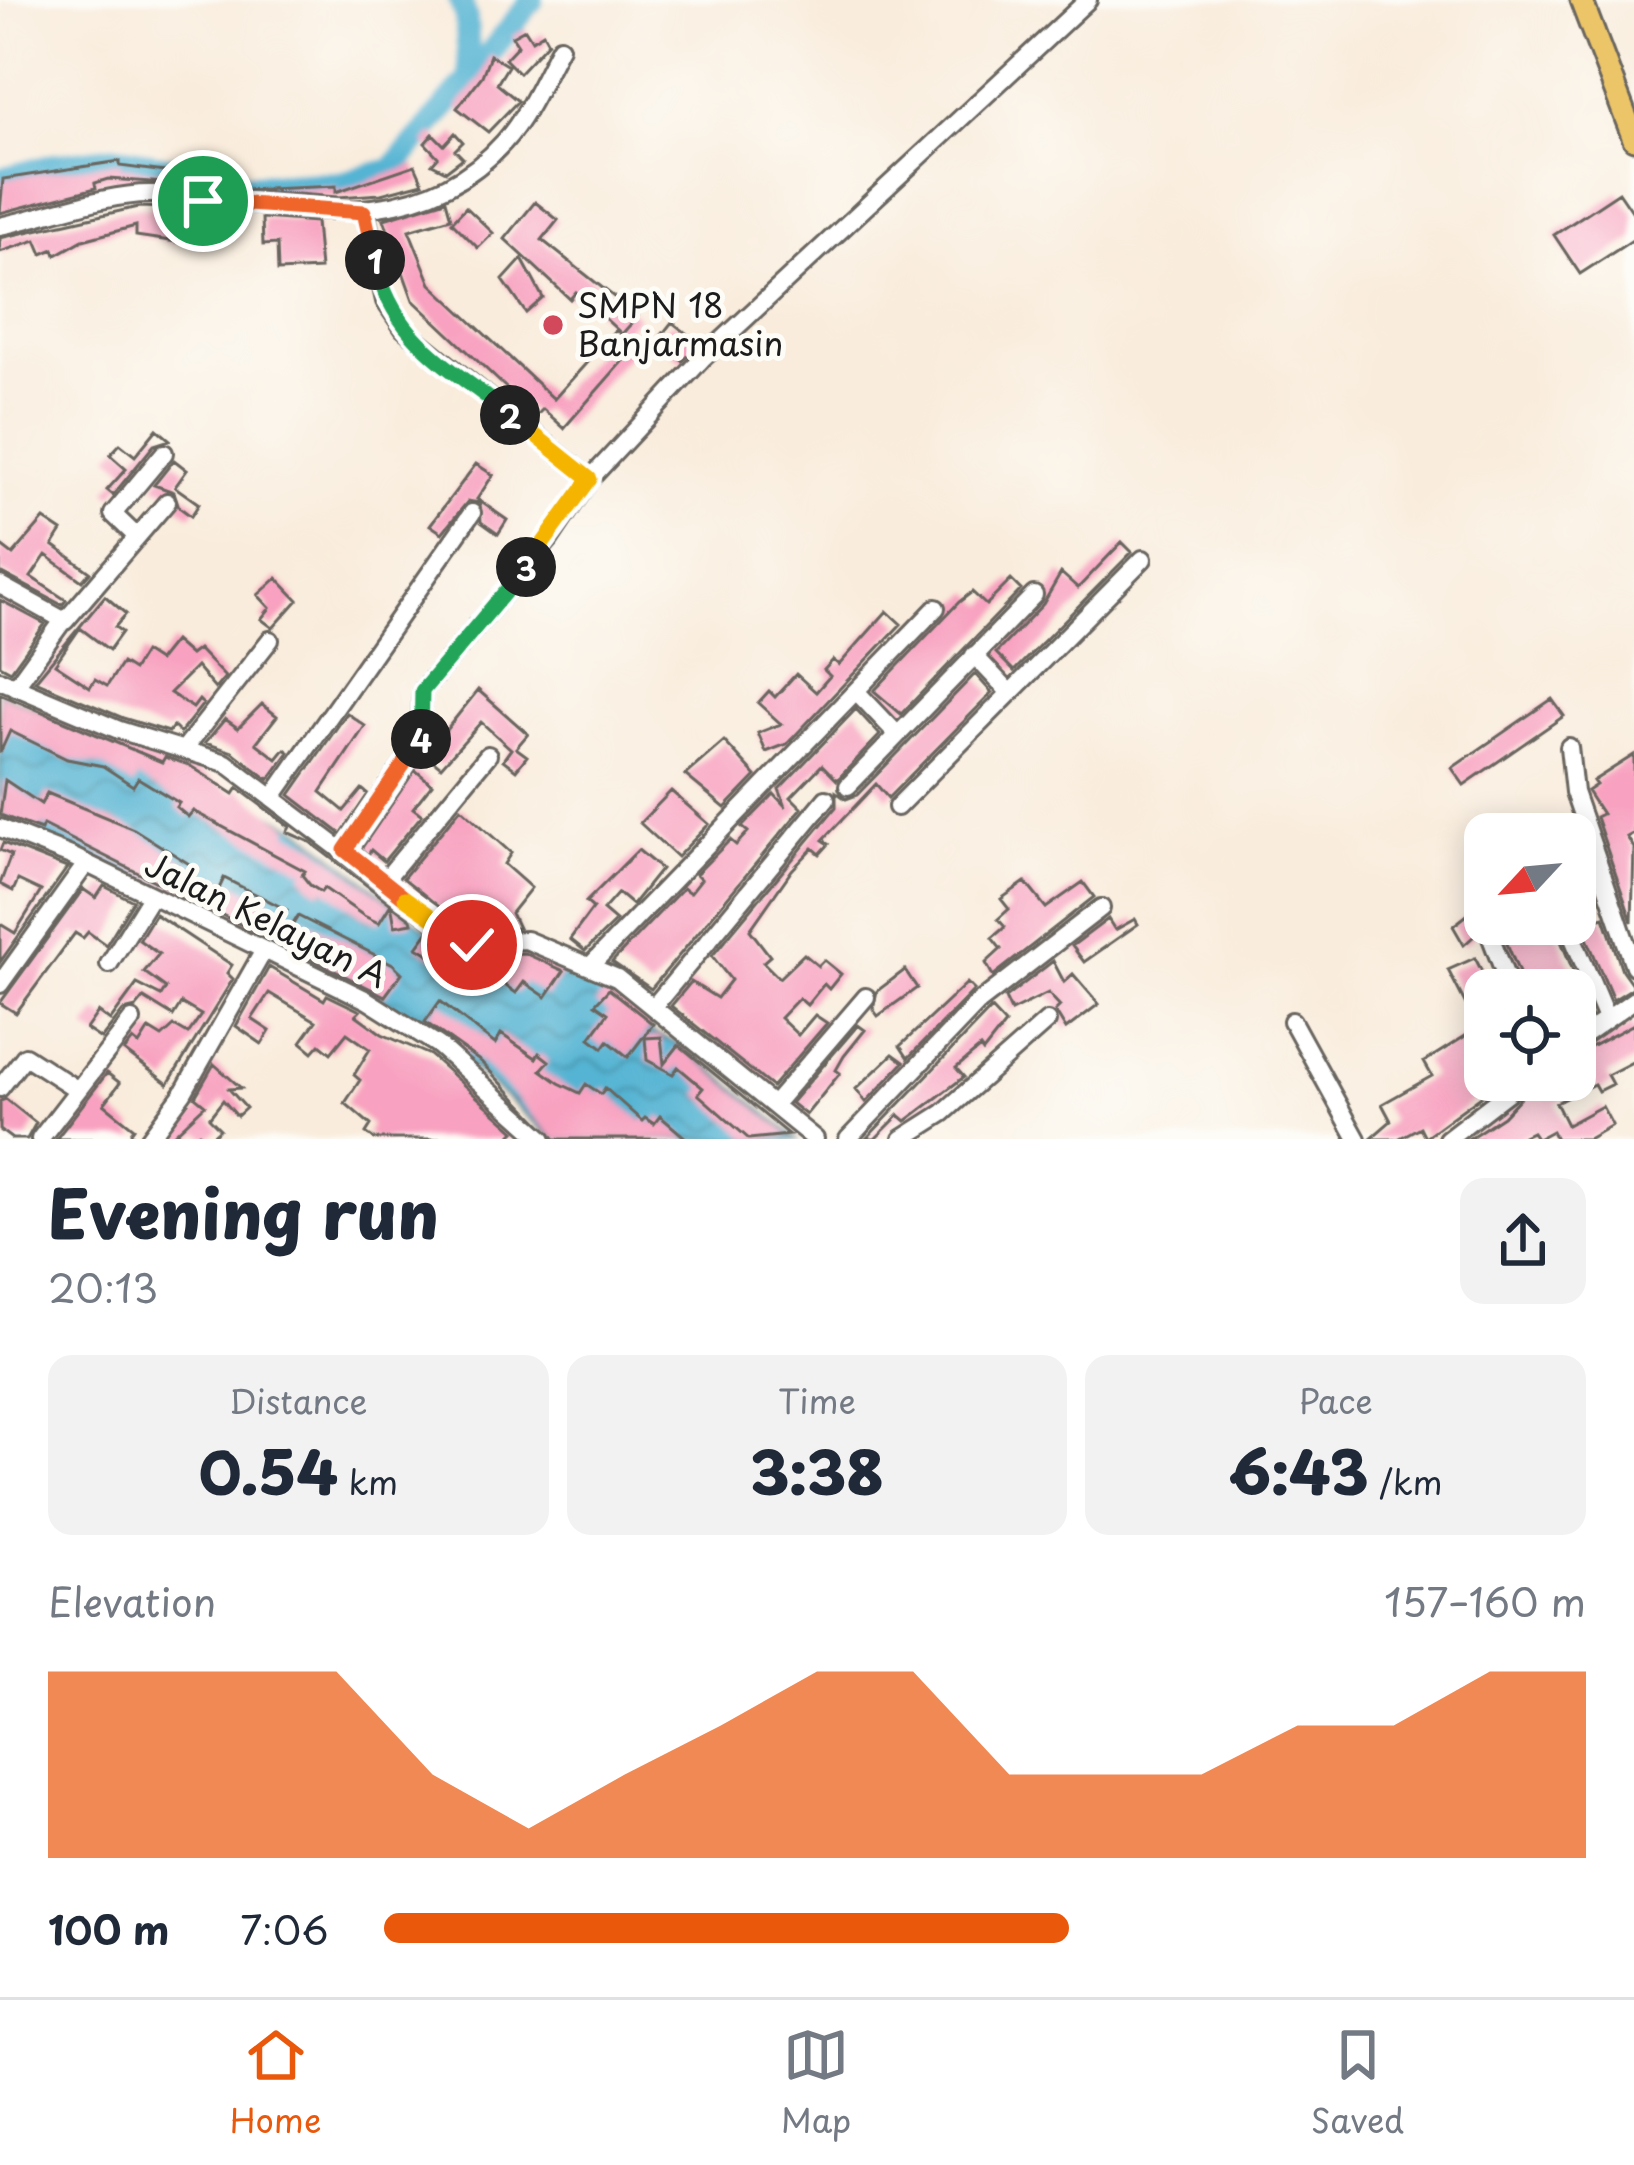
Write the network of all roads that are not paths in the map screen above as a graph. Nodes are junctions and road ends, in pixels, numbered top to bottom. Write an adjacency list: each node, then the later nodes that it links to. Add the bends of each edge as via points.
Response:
1 (1088, 0): 10 (street, via 702,358)
2 (1581, 0): 6 (main road)
3 (1592, 0): 5 (main road)
4 (560, 47): 7 (street, via 520,121 490,155 432,192)
5 (1634, 108)
6 (1634, 139)
7 (364, 212): 8 (street, via 136,195); 10 (street, via 385,301 404,329)
8 (0, 226)
9 (164, 453): 13 (street, via 113,514)
10 (590, 479): 33 (street, via 422,691 424,733)
11 (167, 502): 13 (street)
12 (472, 513): 29 (street)
13 (136, 537): 18 (street)
14 (1143, 560): 23 (street)
15 (0, 584): 18 (street)
16 (1034, 595): 20 (street)
17 (936, 608): 22 (street)
18 (62, 622): 21 (street)
19 (270, 640): 26 (street)
20 (974, 655): 23 (street); 24 (street)
21 (8, 684): 26 (street)
22 (856, 691): 24 (street); 41 (street)
23 (1010, 693): 31 (street)
24 (896, 733): 28 (street)
25 (1569, 747): 42 (street, via 1574,792)
26 (184, 749): 29 (street, via 226,763)
27 (488, 755): 35 (street)
28 (848, 786)
29 (275, 794): 33 (street)
30 (826, 800): 46 (street)
31 (897, 806)
32 (0, 828): 34 (street, Jalan Kelayan A)
33 (345, 850): 35 (street)
34 (86, 864): 36 (street, Jalan Kelayan A); 43 (street)
35 (384, 881): 41 (street, via 464,943 526,940)
36 (150, 898): 39 (street, Jalan Kelayan A); 40 (street)
37 (1101, 908): 60 (street, via 978,1003)
38 (1576, 945): 47 (street)
39 (262, 952): 57 (street); 58 (street, Jalan Kelayan A, via 405,1022)
40 (109, 964)
41 (592, 964): 46 (street)
42 (1634, 966)
43 (0, 984)
44 (866, 997): 55 (street)
45 (1634, 1000): 47 (street)
46 (655, 1006): 55 (street)
47 (1607, 1019): 51 (street)
48 (132, 1020): 53 (street)
49 (1047, 1021): 61 (street)
50 (1292, 1021): 62 (street)
51 (1596, 1027)
52 (0, 1088): 53 (street, via 25,1056)
53 (78, 1090): 56 (street)
54 (1497, 1101): 63 (street)
55 (775, 1103): 59 (street)
56 (40, 1139)
57 (149, 1139)
58 (543, 1139)
59 (815, 1139)
60 (848, 1139)
61 (902, 1139)
62 (1357, 1139)
63 (1447, 1139)

